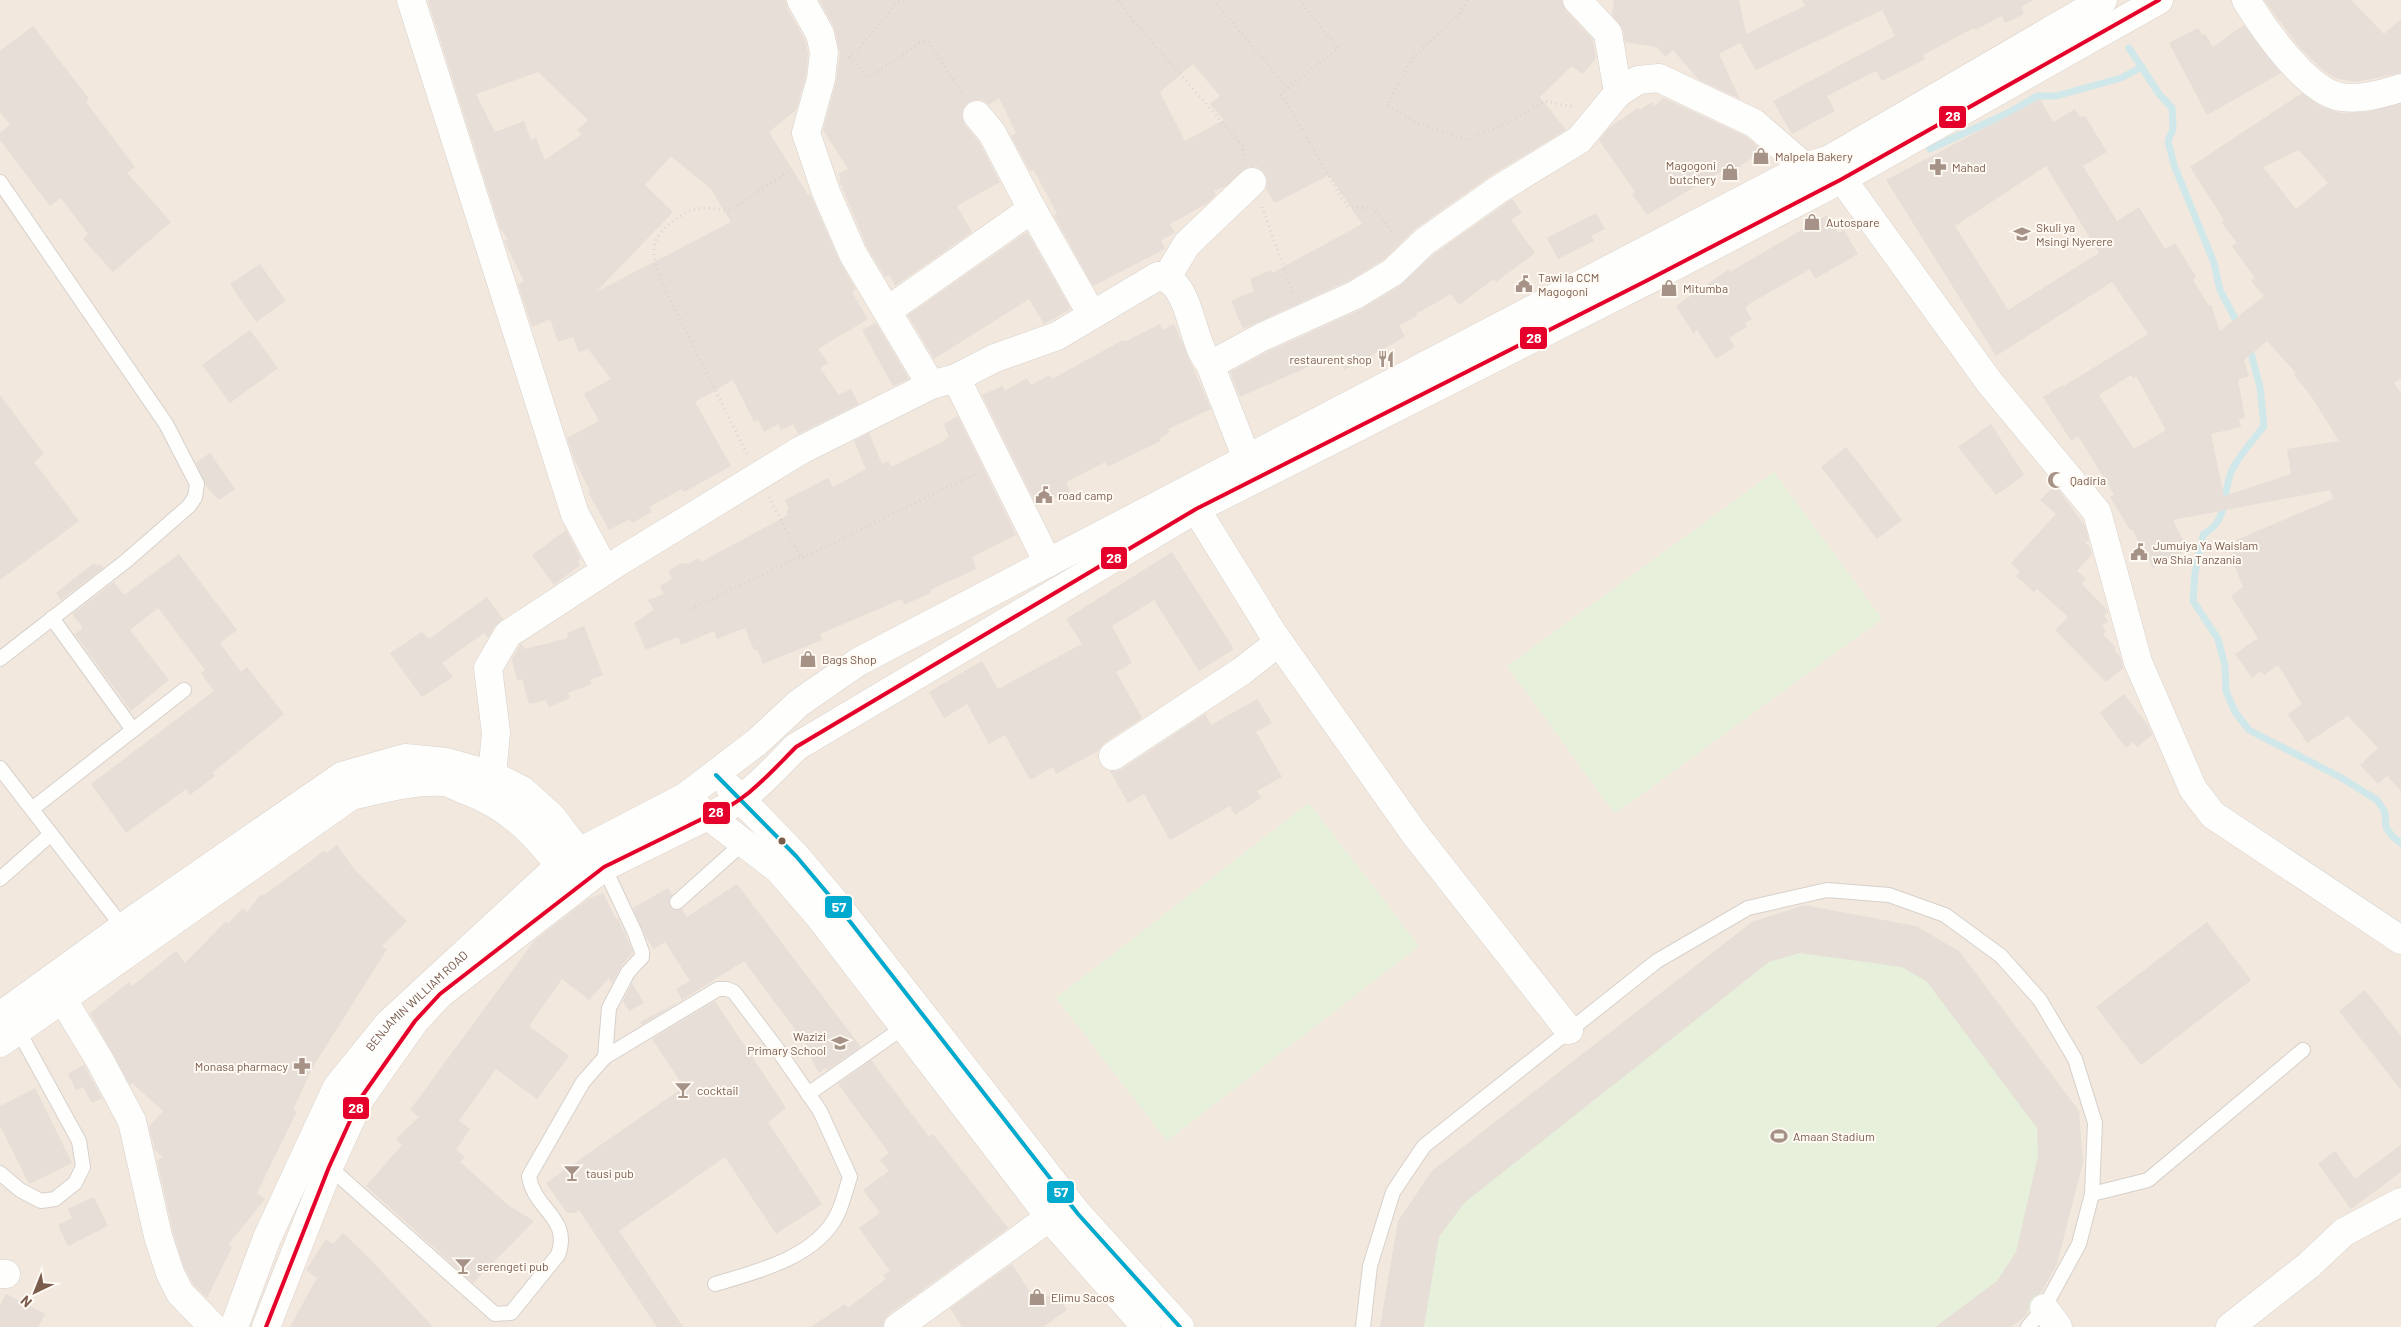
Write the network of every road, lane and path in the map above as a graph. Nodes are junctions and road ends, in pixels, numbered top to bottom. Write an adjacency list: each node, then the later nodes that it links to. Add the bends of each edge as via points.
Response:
1 (411, 0): 39 (main road, via 575,514)
2 (801, 0): 15 (main road, via 820,34 824,52)
3 (904, 0): 14 (path, via 898,2)
4 (1119, 0): 23 (path, via 1242,145)
5 (1213, 0): 16 (path)
6 (1299, 0): 16 (path, via 1338,48)
7 (1467, 0): 18 (path, via 1459,15 1413,57 1387,104 1413,121 1467,140 1545,102)
8 (1577, 0): 13 (main road)
9 (1607, 0): 13 (main road)
10 (2103, 0): 21 (main road)
11 (2159, 0): 21 (main road)
12 (2246, 0): 17 (main road, via 2265,31 2301,71 2320,86 2340,97 2373,97)
13 (1608, 33): 18 (main road)
14 (849, 56): 15 (path); 19 (path, via 868,78 921,42 928,41)
15 (821, 80): 20 (main road, via 806,133)
16 (1288, 88): 25 (path, via 1281,95 1348,207 1373,208)
17 (2401, 88)
18 (1609, 103): 21 (main road, via 1638,80 1659,78 1754,123); 25 (main road, via 1579,140 1499,189 1424,242)
19 (977, 115): 24 (main road, via 992,133)
20 (814, 156): 27 (main road, via 853,254); 35 (path, via 730,210 702,208 682,212 655,242 654,253 662,281)
21 (1825, 169): 33 (main road, BENJAMIN WILLIAM ROAD); 36 (main road, BENJAMIN WILLIAM ROAD, via 1646,282); 61 (main road, via 1990,383 2097,512 2138,662 2193,789 2213,815)
22 (0, 182): 41 (lane, via 166,424 197,484 195,497 189,506 126,561)
23 (1252, 182): 26 (main road, via 1187,244); 29 (path)
24 (1032, 209): 27 (main road); 28 (main road)
25 (1411, 255): 29 (main road, via 1393,272)
26 (1168, 277): 28 (main road, via 1158,276); 30 (main road, via 1181,295 1204,357)
27 (887, 311): 32 (main road)
28 (1092, 315): 31 (main road, via 1057,336 995,358)
29 (1303, 320): 30 (main road, via 1262,337 1216,362)
30 (1209, 362): 33 (main road)
31 (956, 378): 32 (main road); 34 (main road)
32 (930, 385): 35 (main road, via 801,450)
33 (1247, 459): 38 (main road, BENJAMIN WILLIAM ROAD)
34 (1000, 462): 37 (path); 38 (main road)
35 (758, 476): 37 (path); 39 (main road)
36 (1196, 509): 42 (main road); 51 (main road, BENJAMIN WILLIAM ROAD, via 796,748)
37 (800, 557): 40 (path)
38 (1048, 563): 48 (main road, BENJAMIN WILLIAM ROAD, via 858,662 799,703)
39 (606, 570): 49 (main road, via 508,634 488,668 496,733)
40 (690, 609)
41 (52, 618): 43 (lane); 45 (lane)
42 (1279, 642): 46 (main road, via 1242,671); 65 (main road, via 1414,833)
43 (0, 659)
44 (184, 690): 45 (lane)
45 (133, 730): 52 (lane)
46 (1113, 756)
47 (0, 768): 52 (lane)
48 (716, 775): 50 (main road, BENJAMIN WILLIAM ROAD); 51 (main road)
49 (488, 786): 56 (main road, via 543,844); 60 (main road, via 446,762 405,758 342,776)
50 (685, 797): 53 (main road); 56 (main road, BENJAMIN WILLIAM ROAD)
51 (742, 800): 53 (main road, BENJAMIN WILLIAM ROAD); 82 (main road, via 834,901 1078,1214)
52 (32, 810): 54 (lane)
53 (708, 816): 55 (main road); 57 (main road, BENJAMIN WILLIAM ROAD)
54 (51, 834): 58 (lane); 60 (lane)
55 (743, 843): 59 (lane); 63 (main road, via 778,869 812,908)
56 (569, 859): 57 (main road); 69 (main road, BENJAMIN WILLIAM ROAD, via 388,1024 337,1087)
57 (592, 876): 67 (lane, via 638,932 642,952 642,957 628,972 608,1008); 70 (main road, BENJAMIN WILLIAM ROAD, via 440,994 415,1021 360,1099)
58 (0, 879)
59 (677, 902)
60 (130, 937): 62 (main road)
61 (2401, 940)
62 (57, 990): 64 (main road); 77 (main road, via 132,1121 158,1236 170,1273 180,1293)
63 (904, 1028): 68 (lane); 74 (main road)
64 (6, 1030): 71 (lane, via 79,1141 83,1167 74,1183 55,1199 41,1201 20,1190)
65 (1569, 1030): 72 (lane, via 1657,961 1748,908 1827,890 1889,895 1945,914 2001,956 2040,1000 2075,1060 2095,1123); 83 (lane, via 1424,1146 1393,1192 1370,1266)
66 (2304, 1050): 72 (lane, via 2148,1180)
67 (605, 1057): 68 (lane, via 718,989 727,989 734,992); 70 (lane, via 583,1082 528,1176 530,1186 562,1232 562,1244 558,1255 511,1313 495,1314)
68 (808, 1094): 75 (lane, via 820,1111 850,1177 837,1215 819,1238 778,1264)
69 (308, 1149): 70 (lane); 78 (main road, BENJAMIN WILLIAM ROAD, via 267,1238)
70 (329, 1167): 79 (main road, BENJAMIN WILLIAM ROAD)
71 (0, 1173)
72 (2092, 1194): 76 (lane, via 2079,1244)
73 (2401, 1202): 84 (main road, via 2344,1232 2309,1265)
74 (1050, 1217): 80 (main road); 81 (main road)
75 (715, 1284)
76 (2043, 1321)
77 (213, 1327)
78 (234, 1327)
79 (266, 1327)
80 (898, 1327)
81 (1146, 1327)
82 (1180, 1327)
83 (1364, 1327)
84 (2230, 1327)

